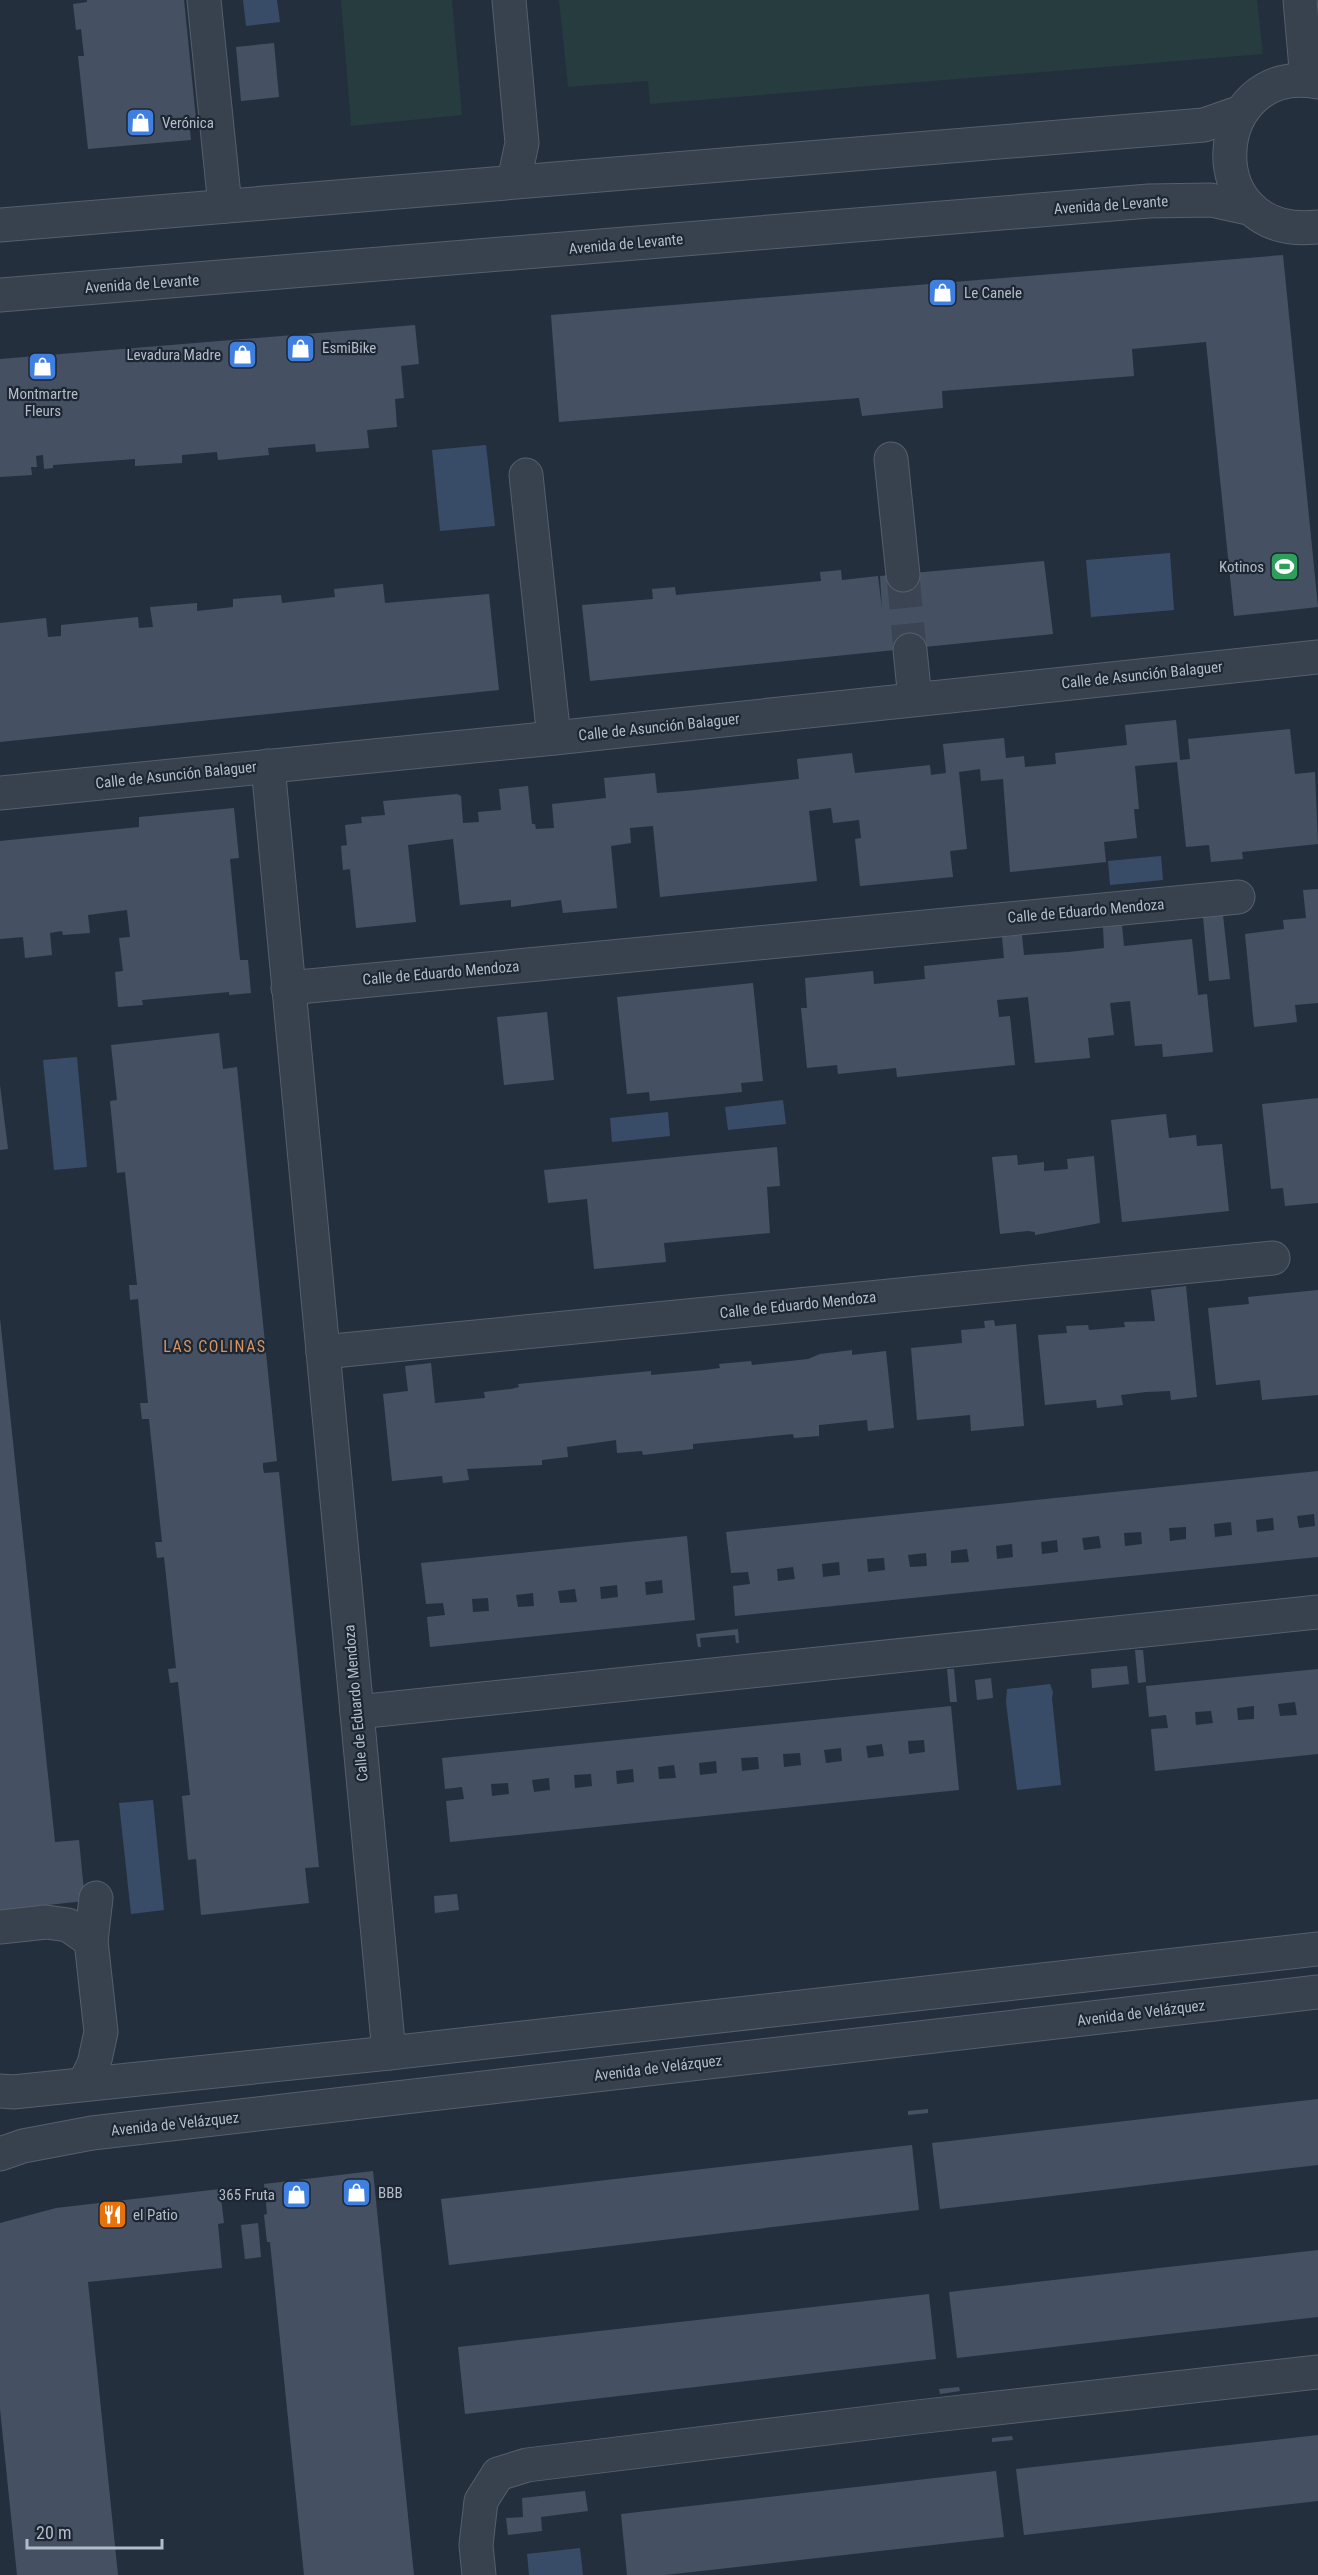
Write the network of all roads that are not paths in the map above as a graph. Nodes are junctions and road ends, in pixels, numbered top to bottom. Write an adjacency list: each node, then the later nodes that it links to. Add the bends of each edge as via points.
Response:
1 (204, 0): 7 (street)
2 (508, 0): 6 (street, via 522,143)
3 (1300, 0): 4 (street)
4 (1313, 81): 5 (street, via 1288,81 1270,87)
5 (1241, 112): 6 (street, via 1204,125); 8 (street, via 1230,136 1228,163 1236,188)
6 (514, 181): 7 (street)
7 (225, 206): 9 (street)
8 (1252, 209): 10 (street, via 1284,227); 11 (street, Avenida de Levante, via 1211,200 1149,201)
9 (0, 225)
10 (1318, 227)
11 (0, 295)
12 (891, 459): 14 (street)
13 (526, 475): 18 (street)
14 (903, 575)
15 (910, 650): 17 (street)
16 (1318, 657): 17 (street, Calle de Asunción Balaguer)
17 (915, 699): 18 (street, Calle de Asunción Balaguer)
18 (554, 738): 19 (street, Calle de Asunción Balaguer)
19 (268, 766): 20 (street, Calle de Asunción Balaguer); 22 (street, Calle de Eduardo Mendoza)
20 (0, 793)
21 (1238, 897): 22 (street, Calle de Eduardo Mendoza)
22 (288, 988): 24 (street, Calle de Eduardo Mendoza)
23 (1273, 1258): 24 (street, Calle de Eduardo Mendoza)
24 (323, 1352): 26 (street, Calle de Eduardo Mendoza)
25 (1318, 1612): 26 (street)
26 (357, 1712): 32 (street, Calle de Eduardo Mendoza)
27 (96, 1898): 29 (street)
28 (0, 1927): 29 (street, via 46,1922 69,1925)
29 (91, 1941): 33 (street, via 102,2032)
30 (1318, 1949): 32 (street)
31 (1318, 1992): 35 (street, Avenida de Velázquez, via 92,2133)
32 (389, 2053): 33 (street)
33 (84, 2084): 34 (street)
34 (0, 2091)
35 (0, 2154)
36 (1318, 2372): 37 (street, via 527,2465 498,2474 481,2501 476,2545)
37 (479, 2575)

